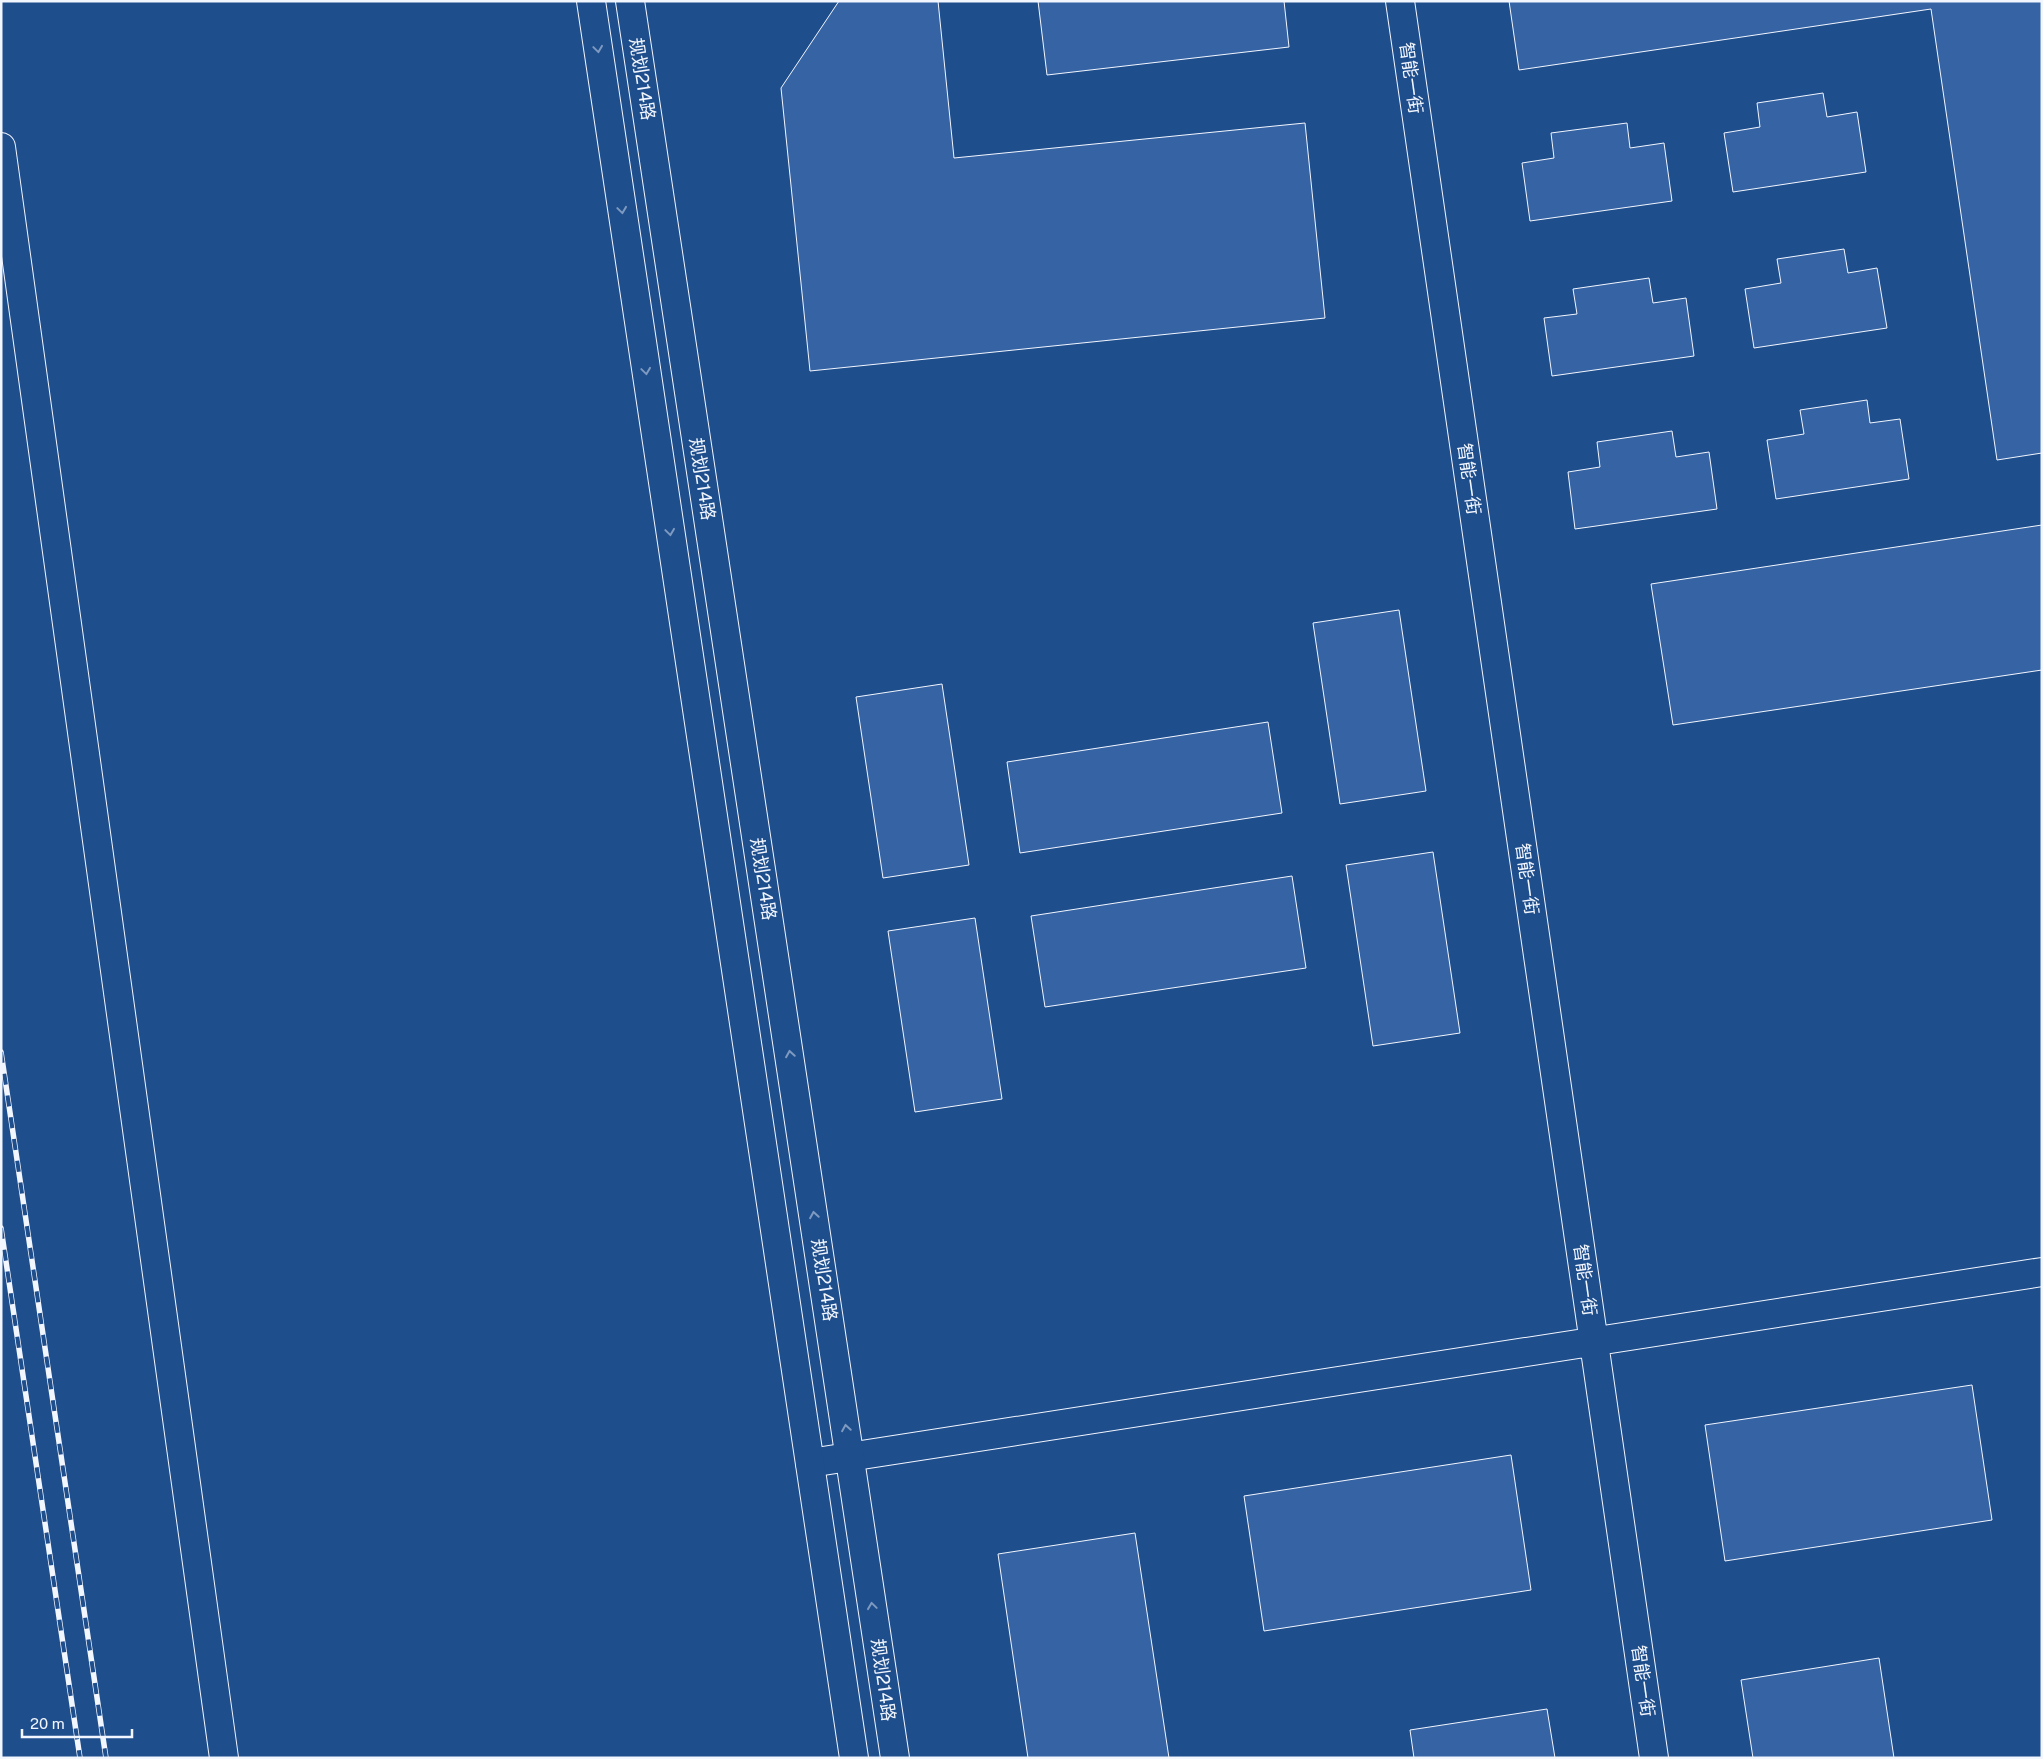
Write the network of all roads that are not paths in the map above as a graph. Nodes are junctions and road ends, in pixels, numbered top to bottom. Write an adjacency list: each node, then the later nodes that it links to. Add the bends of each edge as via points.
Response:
1 (591, 1): 8 (street, one-way to 8)
2 (630, 1): 7 (street, 规划214路, one-way to 2)
3 (1400, 1): 6 (street, 智能一街)
4 (1, 146): 9 (street)
5 (2042, 1272): 6 (street)
6 (1594, 1340): 7 (street); 12 (street, 智能一街)
7 (850, 1456): 8 (street); 11 (street, 规划214路, one-way to 7)
8 (810, 1463): 10 (street)
9 (224, 1758)
10 (854, 1758)
11 (895, 1758)
12 (1654, 1758)

